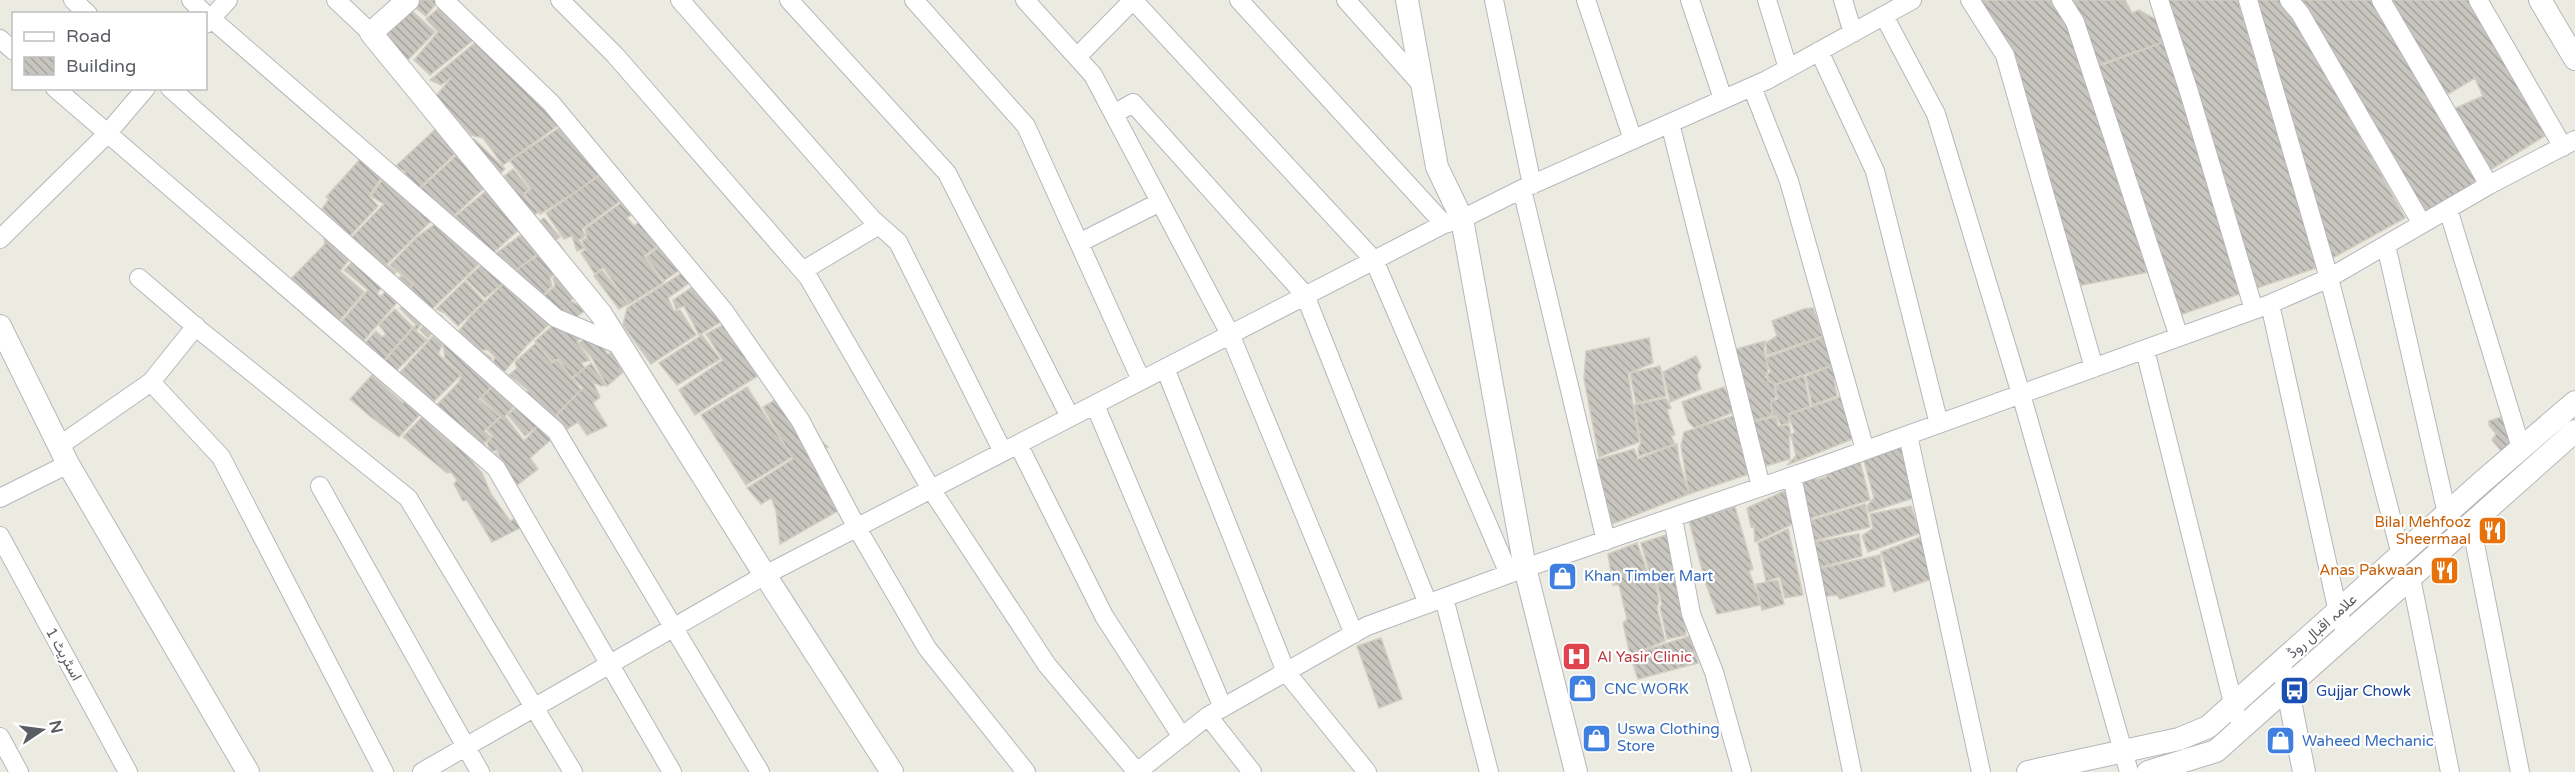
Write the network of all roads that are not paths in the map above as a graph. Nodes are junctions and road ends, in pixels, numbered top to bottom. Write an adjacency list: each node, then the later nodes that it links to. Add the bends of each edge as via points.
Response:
1 (73, 0): 30 (street)
2 (190, 0): 31 (street)
3 (228, 0): 33 (street)
4 (336, 0): 34 (street)
5 (408, 0): 34 (street)
6 (444, 0): 98 (street, via 551,103 724,311 800,420)
7 (560, 0): 64 (street, via 615,55)
8 (680, 0): 59 (street)
9 (789, 0): 82 (street, via 947,173)
10 (914, 0): 61 (street, via 1026,126)
11 (1025, 0): 39 (street)
12 (1133, 0): 39 (street); 63 (street)
13 (1239, 0): 57 (street)
14 (1346, 0): 42 (street)
15 (1407, 0): 42 (street)
16 (1494, 0): 54 (street)
17 (1586, 0): 51 (street)
18 (1690, 0): 47 (street)
19 (1767, 0): 41 (street)
20 (1843, 0): 35 (street)
21 (1912, 0): 32 (street)
22 (1970, 0): 76 (street, via 2005,55)
23 (2061, 0): 72 (street, via 2075,22)
24 (2159, 0): 68 (street)
25 (2248, 0): 66 (street)
26 (2289, 0): 58 (street)
27 (2381, 0): 53 (street)
28 (2478, 0): 52 (street)
29 (2540, 0): 40 (street)
30 (86, 12)
31 (201, 12)
32 (1884, 16): 35 (street); 79 (street, via 1936,114)
33 (207, 18): 73 (street, via 556,318)
34 (371, 33): 73 (street, via 602,314)
35 (1853, 33): 38 (street)
36 (0, 39): 37 (street)
37 (12, 49)
38 (1819, 51): 41 (street); 83 (street, via 1875,171)
39 (1077, 57): 48 (street, via 1093,75)
40 (2575, 59)
41 (1788, 68): 43 (street)
42 (1420, 83): 57 (street, via 1437,167)
43 (1752, 87): 47 (street); 88 (street, via 1789,182)
44 (57, 90): 50 (street)
45 (144, 90): 50 (street)
46 (172, 90): 107 (street, via 556,431)
47 (1723, 99): 49 (street)
48 (1114, 114): 55 (street); 67 (street, via 1133,103)
49 (1670, 123): 51 (street); 92 (street)
50 (106, 135): 60 (street); 111 (street, via 496,468)
51 (1633, 140): 54 (street)
52 (2569, 144): 53 (street)
53 (2489, 185): 56 (street)
54 (1527, 187): 57 (street); 100 (street)
55 (1160, 202): 61 (street); 71 (street)
56 (2448, 209): 58 (street); 87 (street)
57 (1453, 221): 63 (street); 102 (street)
58 (2422, 224): 62 (street)
59 (879, 225): 64 (street, via 804,270); 86 (street, via 898,242)
60 (0, 238)
61 (1079, 243): 77 (street)
62 (2386, 245): 66 (street); 95 (street)
63 (1374, 260): 67 (street); 102 (street)
64 (808, 277): 93 (street)
65 (139, 278): 70 (street)
66 (2329, 278): 68 (street); 101 (street)
67 (1305, 295): 71 (street); 105 (street)
68 (2262, 307): 72 (street); 106 (street)
69 (0, 326): 89 (street)
70 (196, 326): 78 (street); 115 (street, via 408,498)
71 (1230, 334): 75 (street); 108 (street)
72 (2179, 337): 74 (street)
73 (622, 346): 103 (street)
74 (2145, 350): 76 (street); 114 (street)
75 (1165, 368): 77 (street); 112 (street)
76 (2094, 368): 79 (street)
77 (1141, 380): 81 (street)
78 (151, 382): 89 (street); 125 (street, via 221,457)
79 (2021, 394): 83 (street); 121 (street)
80 (2575, 402): 87 (street, علامہ اقبال روڈ)
81 (1095, 405): 82 (street); 116 (street)
82 (1070, 417): 86 (street)
83 (1939, 424): 85 (street)
84 (2575, 431): 97 (street, علامہ اقبال روڈ)
85 (1908, 435): 88 (street); 140 (street)
86 (1010, 448): 93 (street); 119 (street, via 1104,616)
87 (2521, 448): 95 (street, علامہ اقبال روڈ)
88 (1865, 450): 90 (street)
89 (63, 455): 94 (street); 124 (street)
90 (1792, 477): 92 (street); 139 (street)
91 (320, 486): 120 (street)
92 (1761, 487): 96 (street)
93 (932, 489): 98 (street); 133 (street, via 1047,664)
94 (0, 498)
95 (2447, 514): 101 (street, علامہ اقبال روڈ)
96 (1673, 518): 100 (street); 138 (street, via 1691,614 1714,672)
97 (2471, 524): 104 (street, علامہ اقبال روڈ); 146 (street)
98 (857, 528): 103 (street); 132 (street, via 927,648)
99 (0, 536): 123 (street, اسٹریٹ 1)
100 (1606, 541): 102 (street)
101 (2401, 555): 106 (street, علامہ اقبال روڈ)
102 (1517, 571): 105 (street); 137 (street)
103 (765, 575): 107 (street); 131 (street)
104 (2411, 578): 109 (street, علامہ اقبال روڈ); 145 (street)
105 (1436, 601): 108 (street); 136 (street)
106 (2338, 612): 109 (street); 110 (street, علامہ اقبال روڈ)
107 (674, 627): 111 (street); 130 (street)
108 (1354, 634): 112 (street)
109 (2347, 636): 113 (street, علامہ اقبال روڈ)
110 (2281, 662): 113 (street); 114 (street, علامہ اقبال روڈ)
111 (608, 665): 115 (street); 129 (street)
112 (1286, 672): 116 (street); 135 (street)
113 (2288, 687): 117 (street, علامہ اقبال روڈ); 144 (street)
114 (2234, 705): 117 (street); 121 (street, علامہ اقبال روڈ, via 2196,733)
115 (535, 707): 120 (street); 128 (street)
116 (1216, 712): 119 (street); 134 (street)
117 (2240, 729): 143 (street, علامہ اقبال روڈ, via 2216,751)
118 (0, 737): 122 (street)
119 (1182, 737): 133 (street)
120 (466, 747): 126 (street); 127 (street)
121 (2121, 751): 141 (street, علامہ اقبال روڈ); 142 (street)
122 (19, 772)
123 (128, 772)
124 (248, 772)
125 (384, 772)
126 (422, 772)
127 (480, 772)
128 (573, 772)
129 (672, 772)
130 (760, 772)
131 (892, 772)
132 (1026, 772)
133 (1137, 772)
134 (1252, 772)
135 (1367, 772)
136 (1489, 772)
137 (1576, 772)
138 (1742, 772)
139 (1852, 772)
140 (1981, 772)
141 (2028, 772)
142 (2129, 772)
143 (2148, 772)
144 (2304, 772)
145 (2450, 772)
146 (2520, 772)

